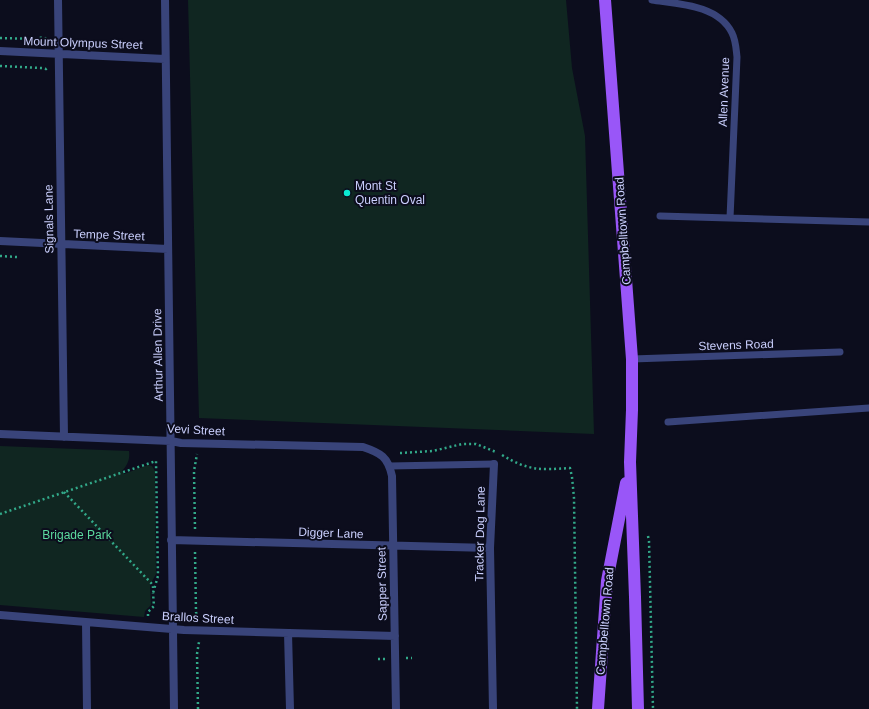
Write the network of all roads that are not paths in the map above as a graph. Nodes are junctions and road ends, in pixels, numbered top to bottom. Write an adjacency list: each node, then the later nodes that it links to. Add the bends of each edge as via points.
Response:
1 (58, 0): 6 (street, Signals Lane)
2 (165, 0): 7 (street, Arthur Allen Drive)
3 (605, 0): 15 (main road, Campbelltown Road)
4 (652, 0): 9 (lane, Allen Avenue, via 693,6 709,13 725,23 736,44)
5 (0, 51): 6 (street, Mount Olympus Street)
6 (59, 54): 7 (street, Mount Olympus Street); 12 (street, Signals Lane)
7 (165, 58): 13 (street, Arthur Allen Drive)
8 (660, 216): 9 (lane)
9 (730, 218): 10 (lane)
10 (869, 222)
11 (0, 241): 12 (street, Tempe Street)
12 (62, 245): 13 (street, Tempe Street); 19 (street, Signals Lane)
13 (168, 249): 20 (street, Arthur Allen Drive)
14 (840, 352): 15 (lane, Stevens Road)
15 (632, 359): 21 (main road, Campbelltown Road)
16 (869, 408): 17 (lane)
17 (668, 422)
18 (0, 434): 19 (street, Vevi Street)
19 (64, 437): 20 (street, Vevi Street)
20 (171, 441): 22 (street, Vevi Street, via 363,447 375,451); 24 (street, Arthur Allen Drive)
21 (630, 462): 37 (main road, Campbelltown Road, via 607,581); 38 (main road, Campbelltown Road)
22 (388, 463): 23 (lane, Tracker Dog Lane); 25 (street, Sapper Street, via 392,476)
23 (494, 464): 26 (street, Tracker Dog Lane)
24 (171, 540): 25 (street, Digger Lane); 29 (street, Arthur Allen Drive)
25 (393, 546): 26 (street, Digger Lane); 31 (street, Sapper Street)
26 (490, 548): 36 (street, Tracker Dog Lane)
27 (0, 615): 28 (street, Brallos Street)
28 (86, 622): 29 (street, Brallos Street); 32 (street)
29 (172, 629): 30 (street, Brallos Street); 33 (street, Arthur Allen Drive)
30 (288, 633): 31 (street, Brallos Street); 34 (street)
31 (395, 636): 35 (street, Sapper Street)
32 (87, 709)
33 (174, 709)
34 (290, 709)
35 (396, 709)
36 (493, 709)
37 (598, 709)
38 (638, 709)

